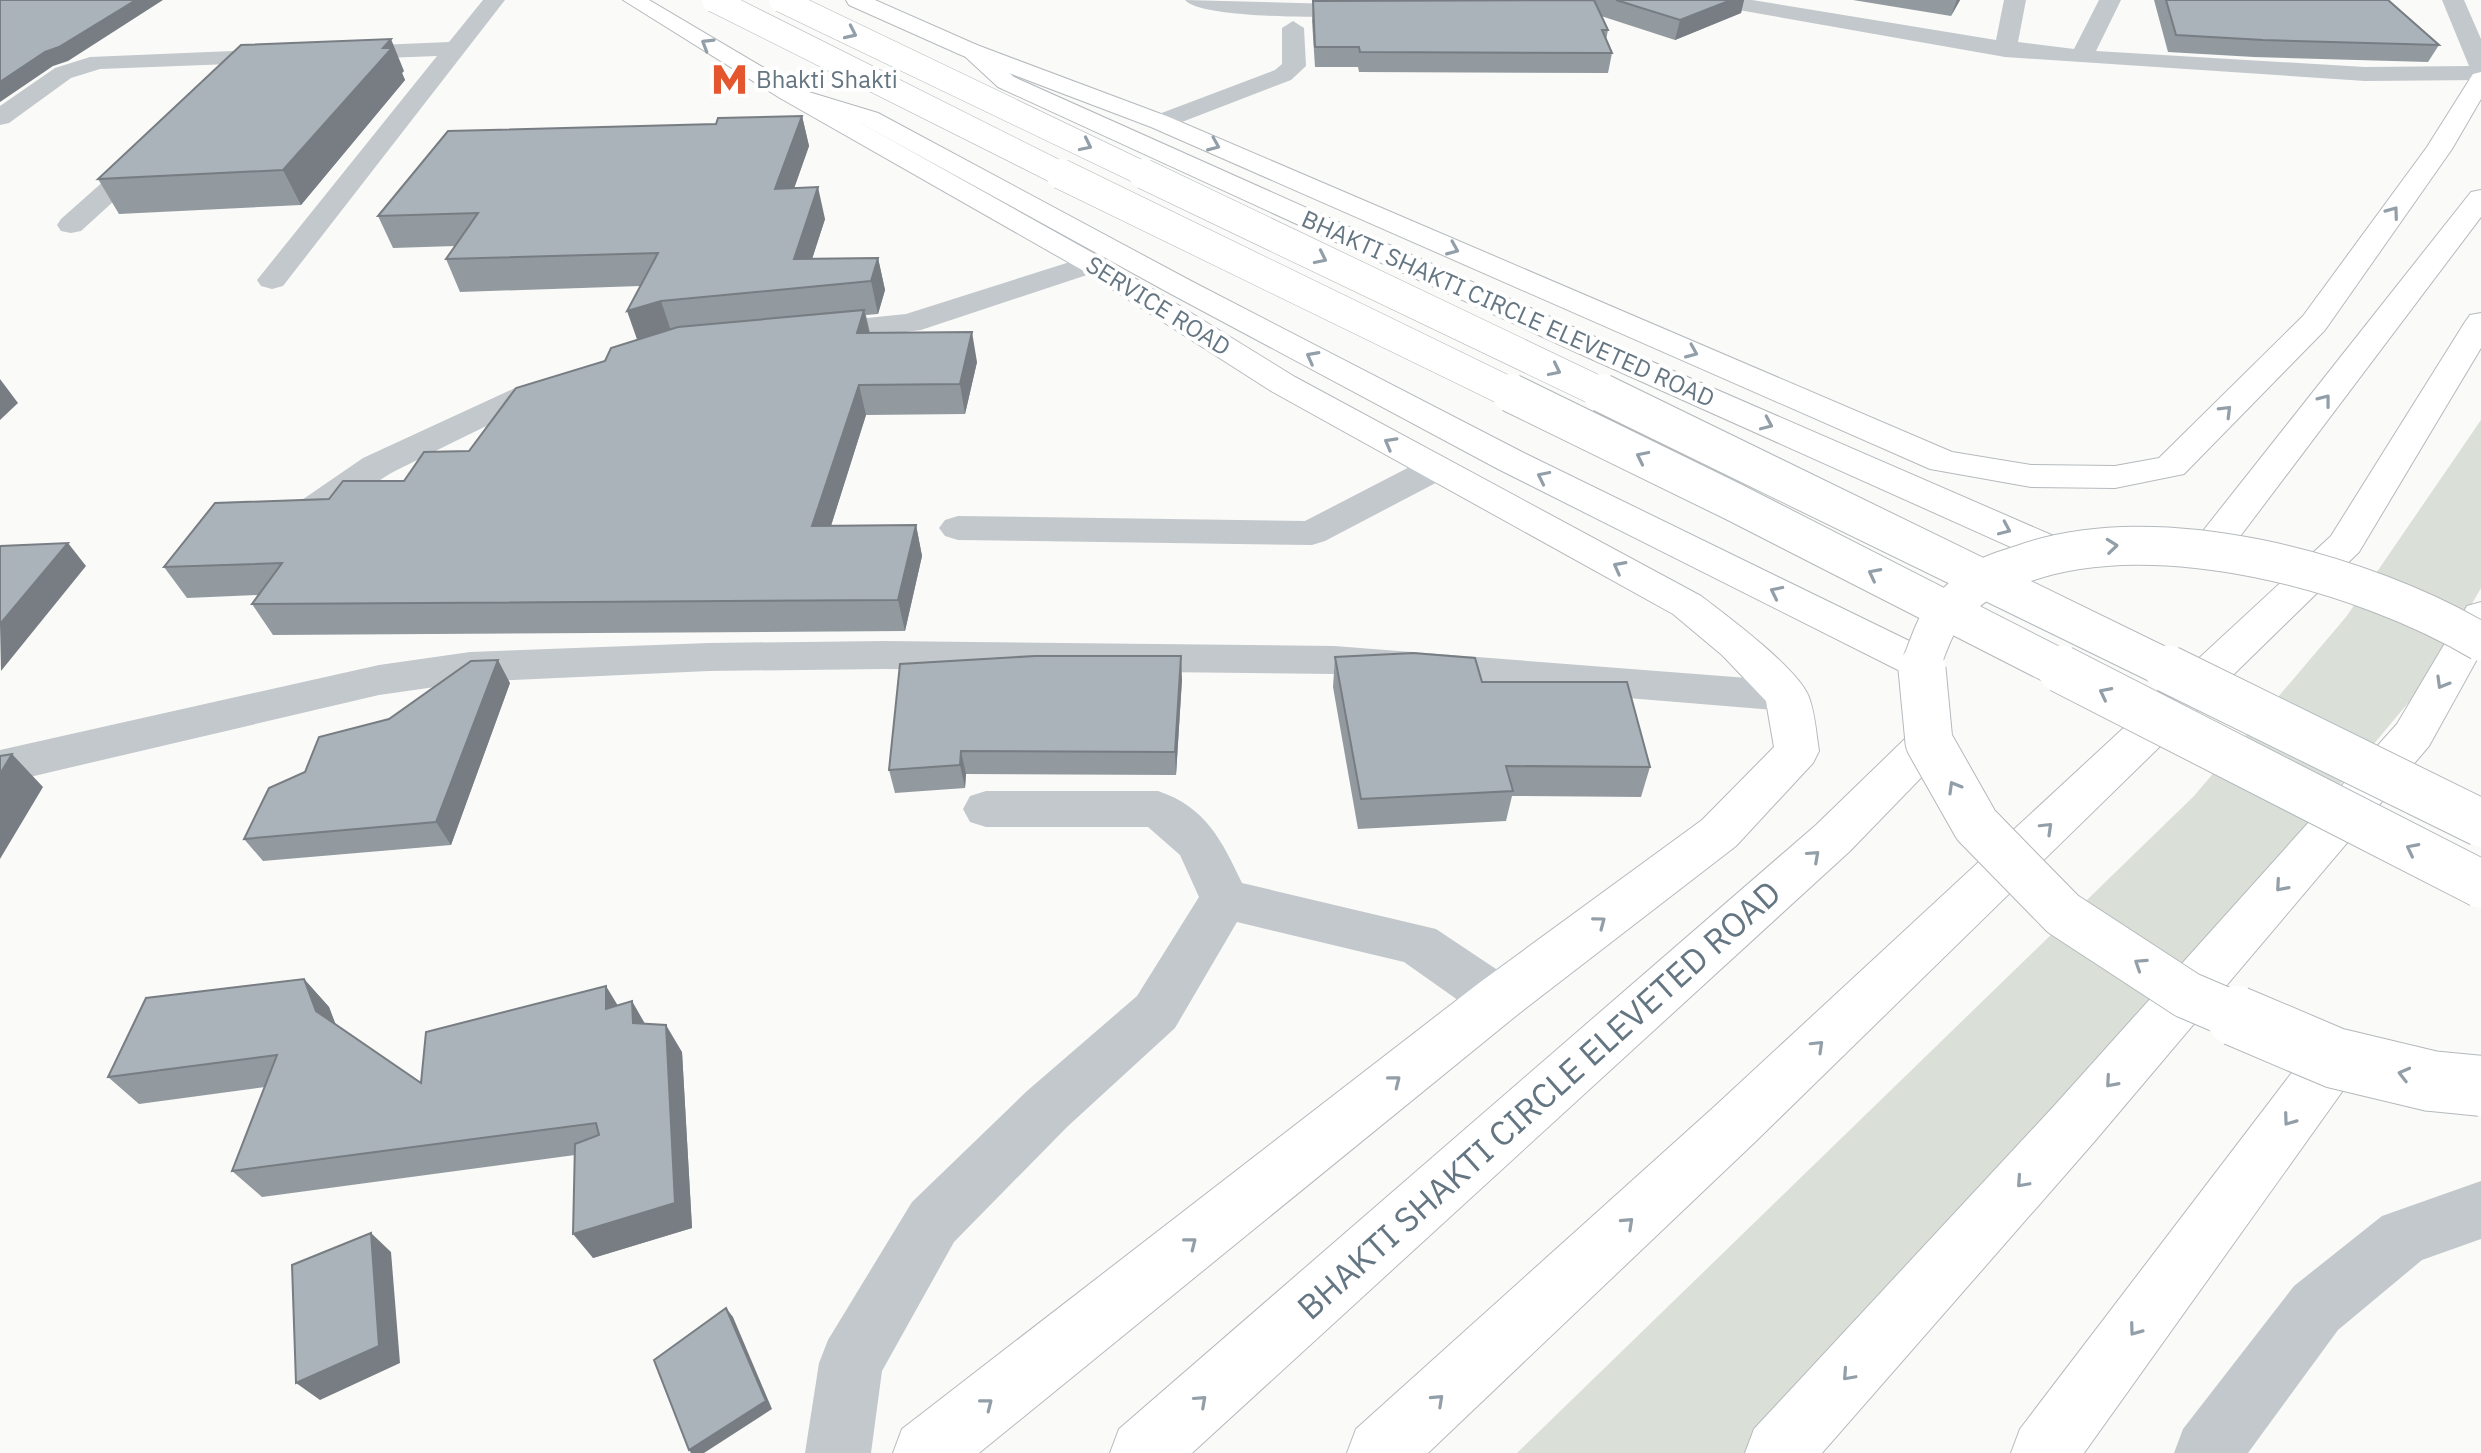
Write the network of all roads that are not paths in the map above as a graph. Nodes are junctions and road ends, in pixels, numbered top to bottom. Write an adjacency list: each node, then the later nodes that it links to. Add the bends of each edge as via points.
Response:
1 (494, 0): 13 (street)
2 (634, 0): 22 (main road, SERVICE ROAD, one-way to 2)
3 (714, 0): 46 (main road, one-way to 3, bridge, via 1734,502)
4 (781, 0): 45 (main road, one-way to 45, bridge, via 1804,490)
5 (857, 0): 14 (main road)
6 (1196, 0): 11 (street, via 1252,9)
7 (1716, 0): 15 (street)
8 (2015, 0): 15 (street)
9 (2110, 0): 17 (street)
10 (2453, 0): 18 (street)
11 (1395, 11)
12 (1293, 28): 24 (street, via 1294,66 1283,75)
13 (455, 49): 16 (street); 29 (street)
14 (969, 50): 24 (main road); 37 (main road, BHAKTI SHAKTI CIRCLE ELEVETED ROAD, one-way to 37, via 1006,82)
15 (2005, 50): 17 (street)
16 (259, 56): 20 (street); 23 (street, via 80,65)
17 (2082, 57): 19 (street, via 2365,74)
18 (2481, 66)
19 (2481, 73)
20 (235, 77)
21 (2481, 79): 24 (main road, one-way to 21, via 1943,461 2031,476 2115,477 2171,466 2314,323 2439,149)
22 (789, 93): 28 (main road, SERVICE ROAD); 40 (main road, one-way to 22, via 1511,461 869,118)
23 (0, 118)
24 (1160, 122)
25 (165, 141): 27 (street)
26 (2481, 198): 36 (main road, one-way to 26)
27 (71, 225)
28 (1092, 264): 31 (street, via 910,323); 33 (main road, SERVICE ROAD, one-way to 28, via 1283,384)
29 (272, 280)
30 (2481, 322): 55 (main road, one-way to 30, via 1747,1113 2345,544)
31 (772, 337)
32 (584, 377): 34 (street, via 527,395 376,466)
33 (1436, 468): 35 (street, via 1312,533); 41 (main road, SERVICE ROAD, one-way to 33, via 1737,645 1687,605)
34 (309, 512)
35 (958, 528)
36 (2209, 550): 37 (main road, one-way to 36, bridge, via 2128,545); 39 (main road, bridge, via 2326,575 2447,622)
37 (2056, 552): 40 (main road, bridge, via 1991,575 1945,612)
38 (2481, 615): 56 (main road, one-way to 56, via 2413,735)
39 (2481, 642)
40 (1921, 664): 42 (main road, bridge)
41 (1787, 696): 43 (street, via 1334,660 709,657 470,667 379,680); 48 (main road, one-way to 41, via 1719,833 1797,751)
42 (1929, 742): 49 (main road, one-way to 42, bridge, via 2187,995 2063,914 1976,825); 54 (main road, BHAKTI SHAKTI CIRCLE ELEVETED ROAD, one-way to 42, via 1833,838)
43 (0, 767)
44 (986, 809): 47 (street, via 1158,809 1199,843)
45 (2481, 823)
46 (2481, 884)
47 (1225, 899): 48 (street, via 1418,944); 52 (street, via 1156,1012 1047,1109 933,1222 851,1363)
48 (1498, 999): 53 (main road, one-way to 48)
49 (2335, 1058): 50 (main road, one-way to 49, bridge, via 2431,1081); 57 (main road, one-way to 57)
50 (2481, 1086)
51 (2481, 1210): 58 (street, via 2403,1237 2316,1308)
52 (838, 1453)
53 (926, 1453)
54 (1143, 1453)
55 (1380, 1453)
56 (1778, 1453)
57 (2044, 1453)
58 (2207, 1453)

